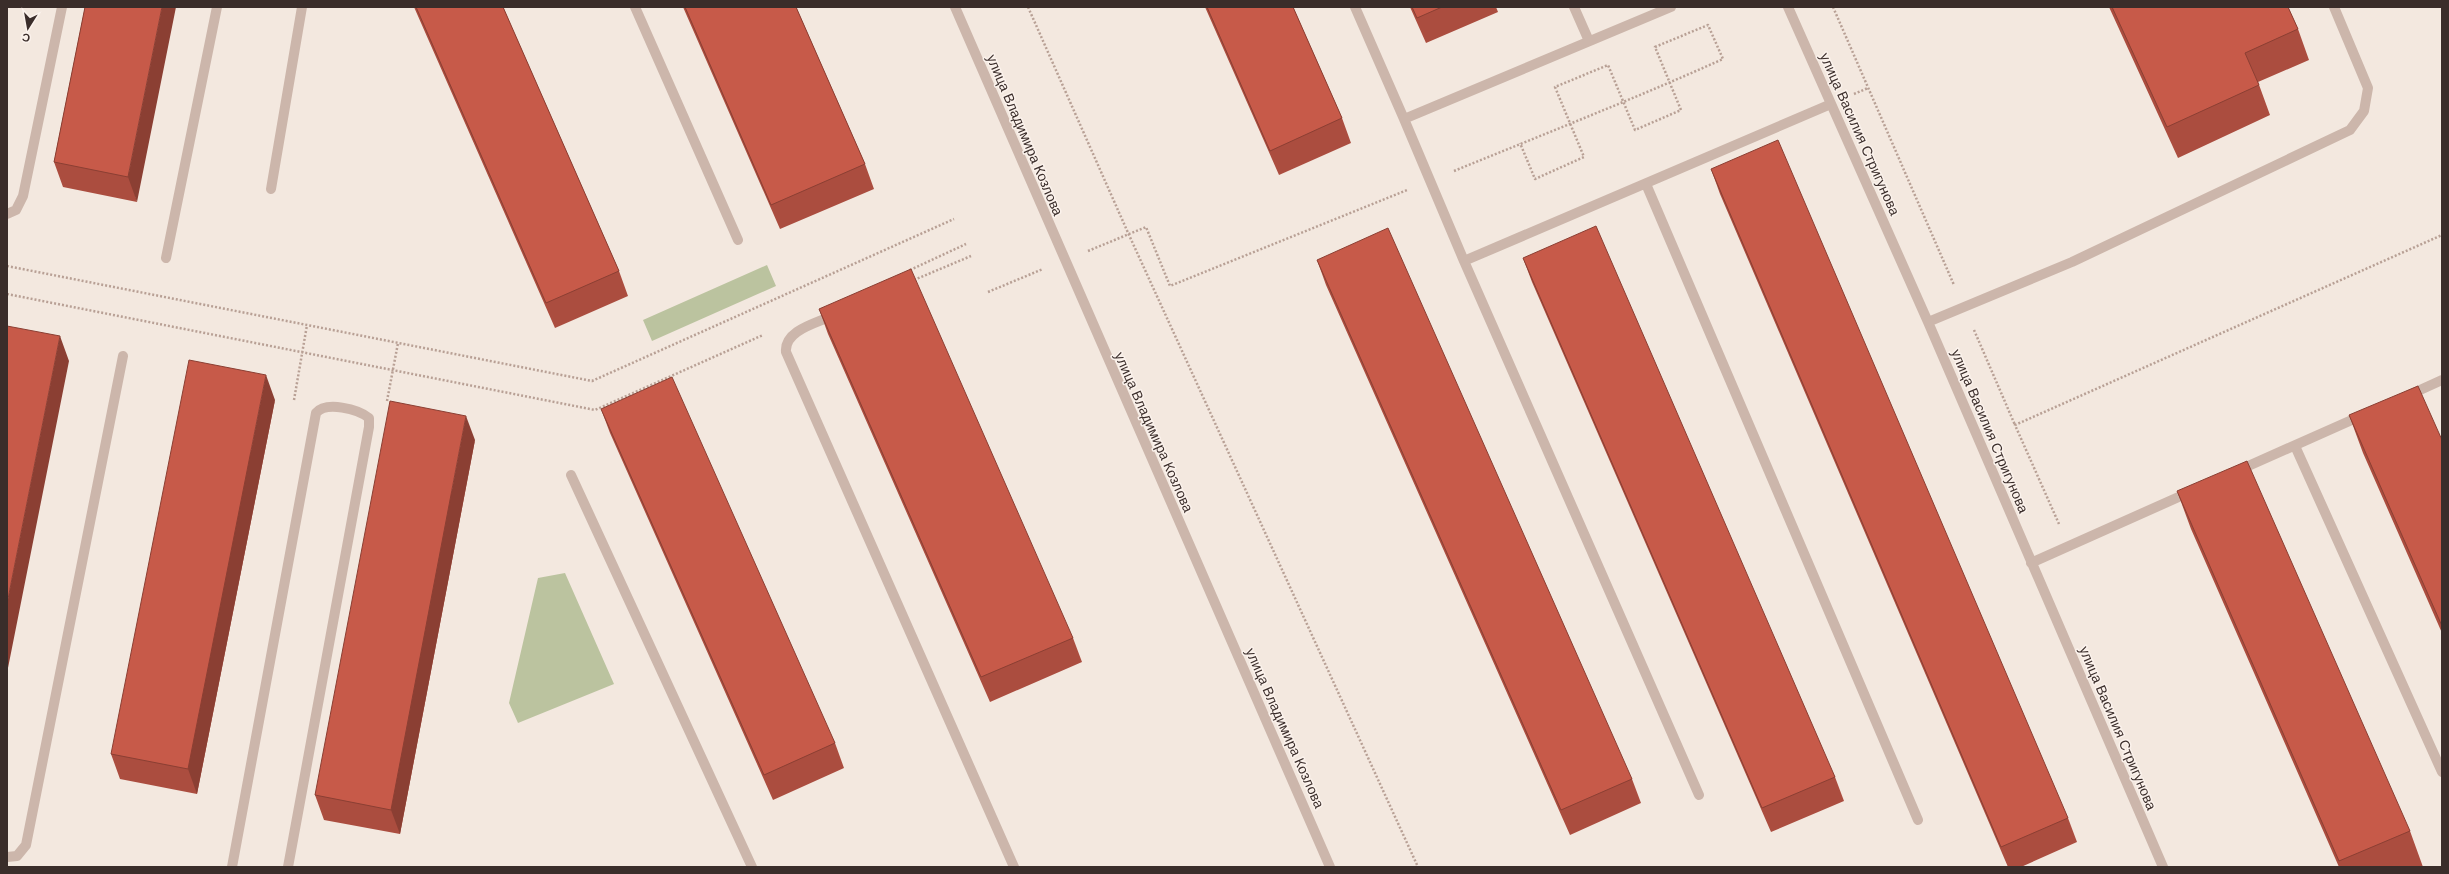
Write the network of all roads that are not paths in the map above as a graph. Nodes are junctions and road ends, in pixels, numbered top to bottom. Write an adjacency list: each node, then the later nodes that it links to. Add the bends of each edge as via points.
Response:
1 (62, 7): 16 (street, via 23,196 16,210)
2 (217, 7): 18 (street)
3 (302, 7): 15 (street)
4 (635, 7): 17 (street)
5 (955, 7): 39 (street, улица Владимира Козлова)
6 (1355, 7): 13 (street)
7 (1574, 7): 11 (street)
8 (1671, 7): 11 (street)
9 (1788, 7): 12 (street, улица Василия Стригунова)
10 (2334, 7): 21 (street, via 2368,88 2364,111 2350,130 2072,262)
11 (1589, 41): 13 (street)
12 (1831, 104): 14 (street); 21 (street, улица Василия Стригунова)
13 (1404, 119): 19 (street)
14 (1646, 184): 19 (street); 33 (street)
15 (271, 189)
16 (7, 214)
17 (738, 240)
18 (166, 258)
19 (1464, 261): 32 (street)
20 (841, 312): 38 (street, via 792,334 785,344 786,352)
21 (1928, 322): 30 (street, улица Василия Стригунова)
22 (123, 356): 34 (street, via 26,845 16,856)
23 (2442, 380): 24 (street)
24 (2400, 399)
25 (2372, 411): 26 (street)
26 (2294, 446): 28 (street); 31 (street)
27 (571, 475): 37 (street)
28 (2229, 475)
29 (2200, 488): 30 (street)
30 (2031, 563): 40 (street, улица Василия Стригунова)
31 (2442, 772)
32 (1699, 795)
33 (1918, 820)
34 (7, 857)
35 (232, 867): 36 (street, via 314,421 319,409 327,406 363,413 369,418)
36 (288, 867)
37 (752, 867)
38 (1014, 867)
39 (1330, 867)
40 (2163, 867)

